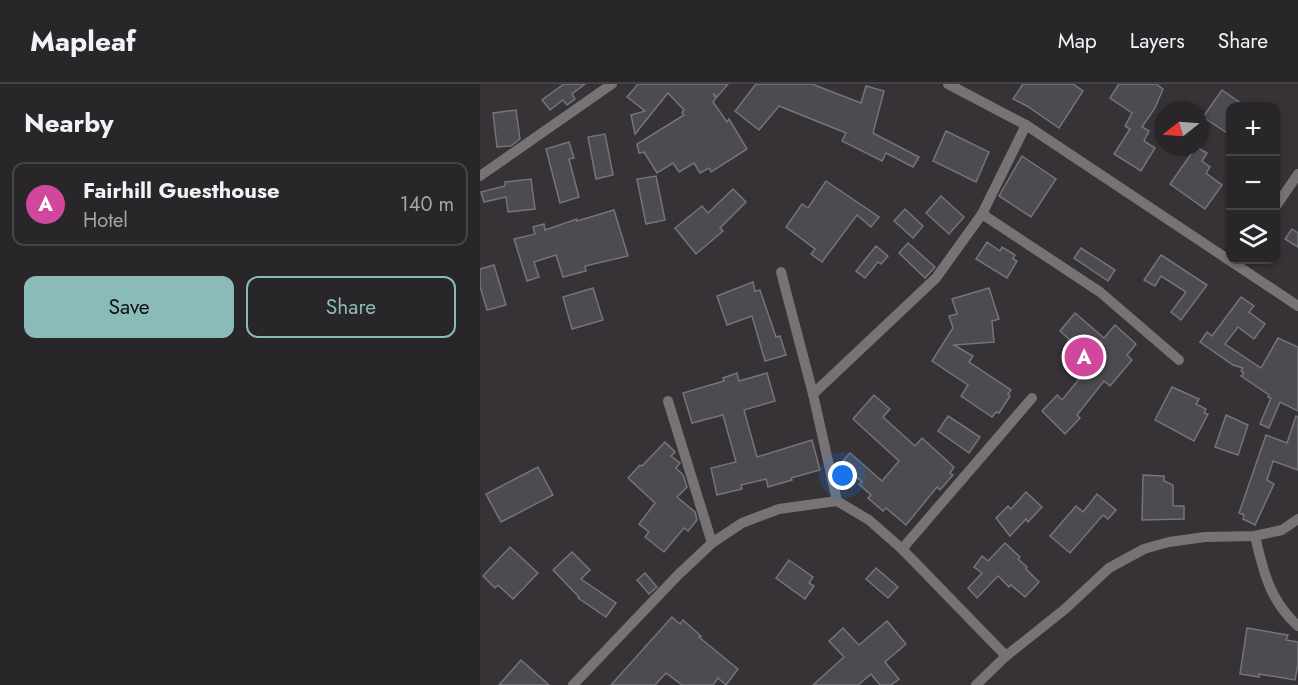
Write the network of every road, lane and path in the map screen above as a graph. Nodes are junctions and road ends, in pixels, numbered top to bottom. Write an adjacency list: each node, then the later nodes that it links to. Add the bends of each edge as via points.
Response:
1 (612, 84): 5 (street)
2 (954, 85): 3 (street)
3 (1026, 125): 7 (street); 8 (street)
4 (1298, 174): 6 (street)
5 (480, 176)
6 (1280, 199)
7 (982, 214): 12 (street, via 1100,292); 13 (street, via 936,278)
8 (1226, 255)
9 (1240, 264): 11 (street)
10 (781, 272): 13 (street)
11 (1298, 306)
12 (1179, 360)
13 (813, 394): 16 (street)
14 (1032, 398): 20 (street)
15 (668, 401): 19 (street)
16 (837, 501): 19 (street, via 779,509 742,523); 20 (street, via 869,520)
17 (1298, 519): 18 (street, via 1282,530)
18 (1255, 536): 21 (street, via 1265,578 1284,613); 22 (street, via 1205,537 1144,549 1109,568)
19 (712, 543): 23 (street)
20 (902, 549): 22 (street)
21 (1298, 626)
22 (1006, 657): 24 (street)
23 (576, 684)
24 (976, 685)

